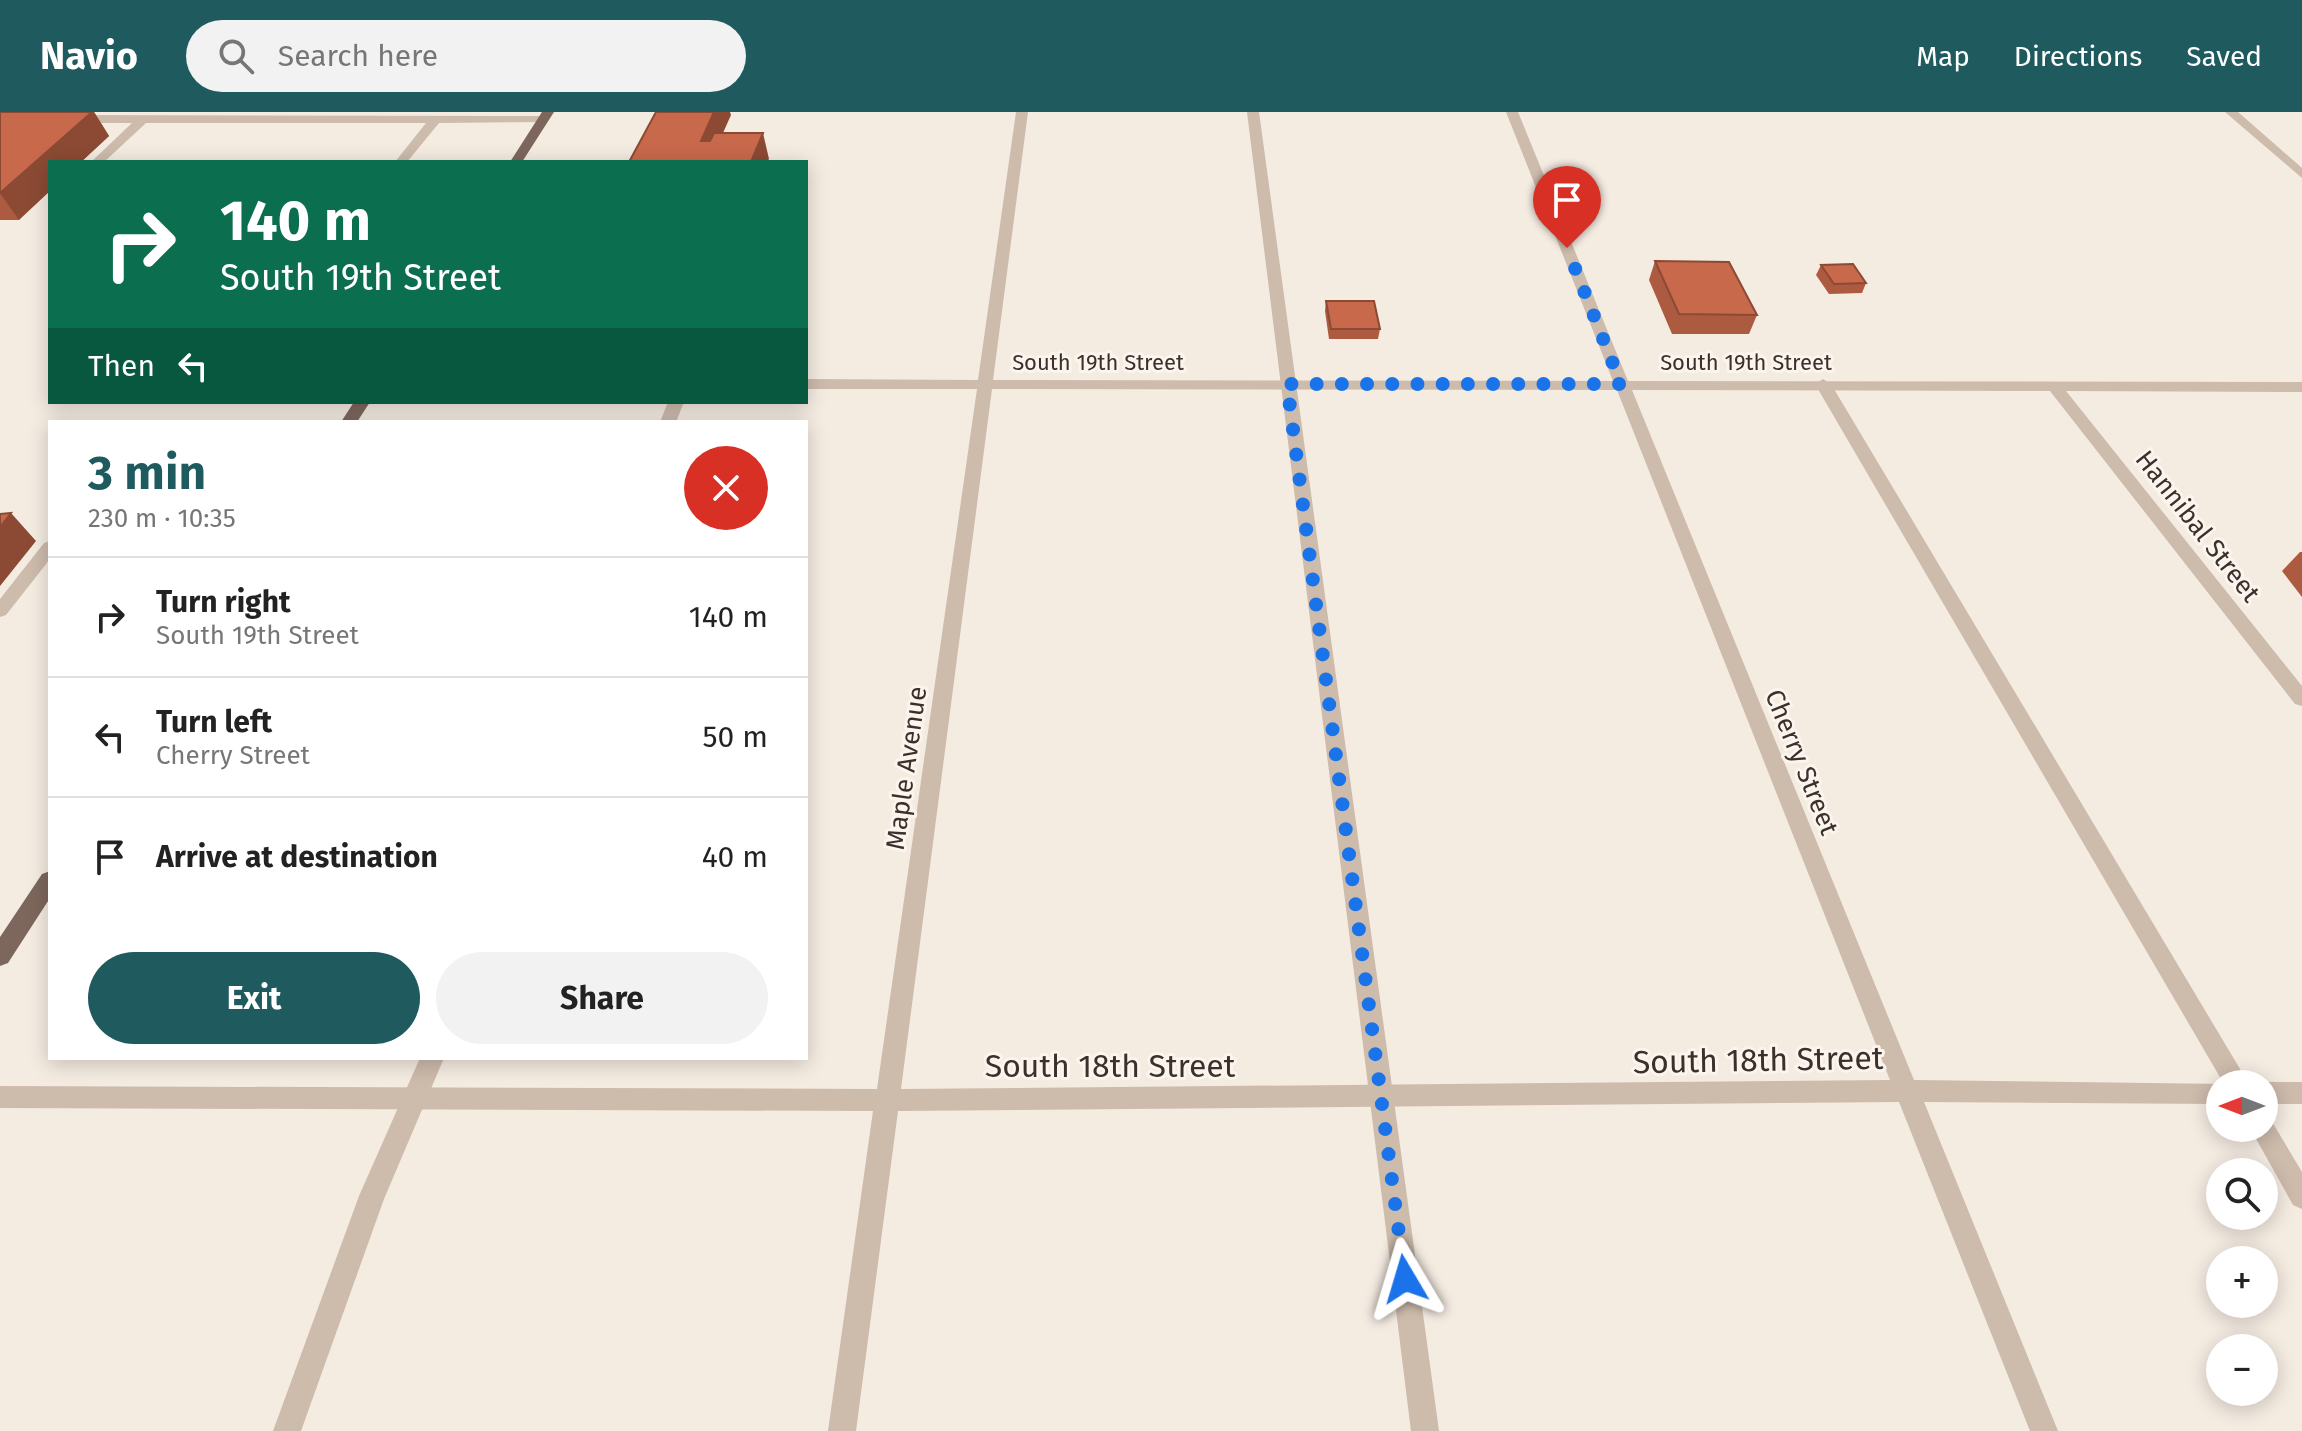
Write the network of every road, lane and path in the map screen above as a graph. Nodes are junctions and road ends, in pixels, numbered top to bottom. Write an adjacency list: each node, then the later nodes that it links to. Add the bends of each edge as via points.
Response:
1 (1022, 112): 14 (street, Maple Avenue)
2 (1253, 112): 15 (street)
3 (1512, 112): 16 (street, Cherry Street)
4 (2231, 112): 12 (street)
5 (545, 116): 8 (street); 11 (main road)
6 (64, 119): 7 (street)
7 (143, 119): 8 (street); 9 (street)
8 (435, 120): 10 (street)
9 (99, 160)
10 (403, 160)
11 (517, 160)
12 (2302, 174)
13 (808, 384): 14 (street, South 19th Street)
14 (984, 384): 15 (street, South 19th Street); 34 (street, Maple Avenue)
15 (1287, 384): 16 (street, South 19th Street); 31 (street)
16 (1621, 384): 17 (street, South 19th Street); 27 (street, Cherry Street)
17 (1823, 384): 18 (street, South 19th Street); 26 (street)
18 (2054, 386): 19 (street, South 19th Street); 22 (street, Hannibal Street)
19 (2302, 387)
20 (48, 550): 21 (street)
21 (0, 611)
22 (2302, 699)
23 (48, 883): 24 (main road)
24 (0, 956)
25 (431, 1060): 33 (street)
26 (2229, 1070)
27 (1907, 1091): 28 (street, South 18th Street); 31 (street, South 18th Street); 40 (street, Cherry Street)
28 (2206, 1093)
29 (2278, 1093): 30 (street)
30 (2302, 1093)
31 (1382, 1096): 34 (street, South 18th Street); 39 (street)
32 (0, 1097): 33 (street, South 18th Street)
33 (417, 1098): 34 (street, South 18th Street); 37 (street, via 372,1196)
34 (887, 1100): 38 (street, Maple Avenue)
35 (2270, 1142): 36 (street)
36 (2302, 1196)
37 (287, 1431)
38 (842, 1431)
39 (1425, 1431)
40 (2044, 1431)

